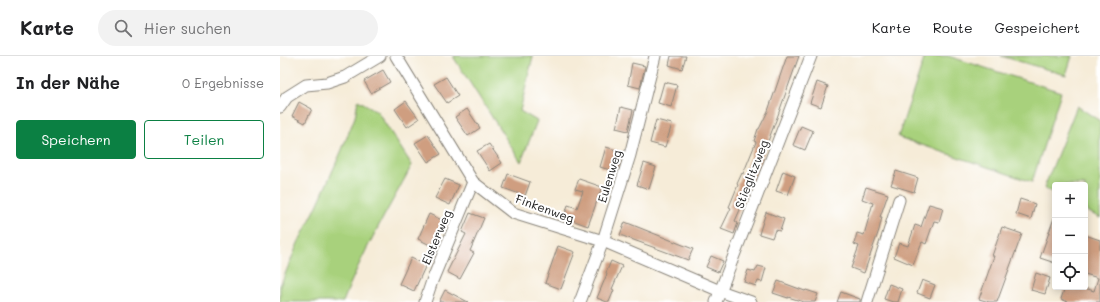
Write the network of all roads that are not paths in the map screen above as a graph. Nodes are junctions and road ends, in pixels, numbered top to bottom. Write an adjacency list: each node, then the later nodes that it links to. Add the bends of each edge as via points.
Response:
1 (380, 56): 5 (street, via 345,77 327,83 306,85 287,97)
2 (396, 56): 6 (street, Finkenweg)
3 (655, 56): 8 (street, Eulenweg, via 630,155)
4 (811, 56): 9 (street, Stieglitzweg)
5 (280, 107)
6 (473, 182): 8 (street, Finkenweg, via 513,213); 10 (street, Elsterweg)
7 (899, 200): 14 (street)
8 (603, 241): 9 (street, Finkenweg); 11 (street, Eulenweg)
9 (720, 291): 12 (street, Stieglitzweg); 13 (street, Finkenweg)
10 (425, 302)
11 (580, 302)
12 (716, 302)
13 (751, 302)
14 (867, 302)

